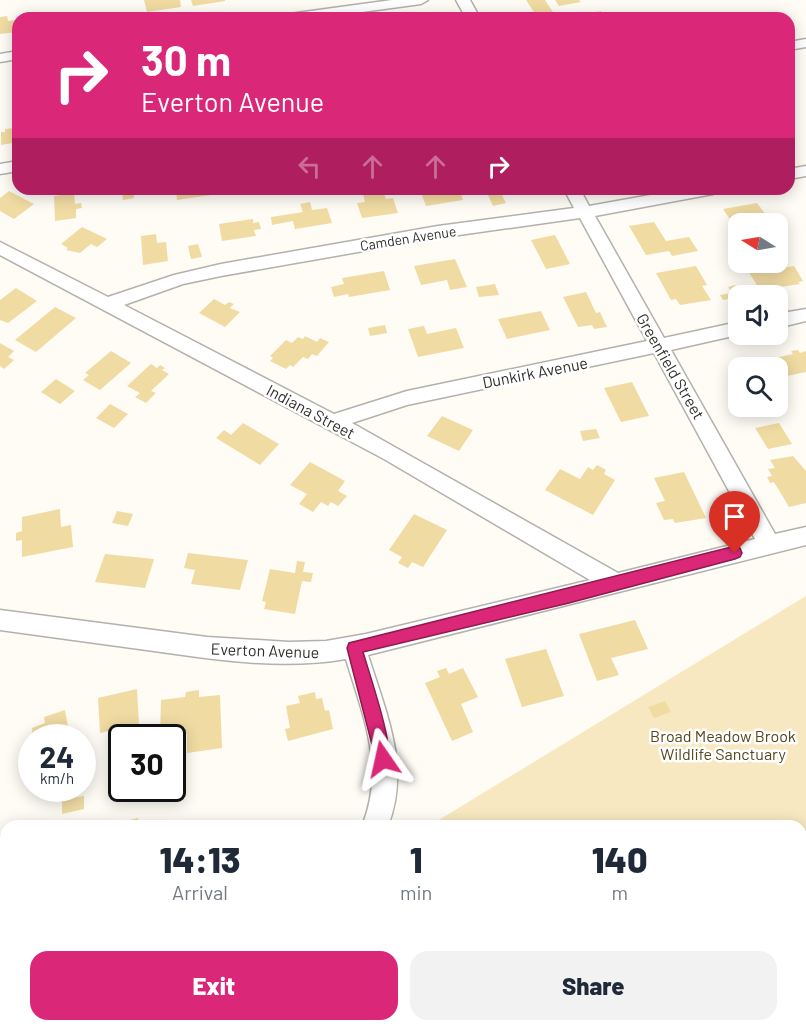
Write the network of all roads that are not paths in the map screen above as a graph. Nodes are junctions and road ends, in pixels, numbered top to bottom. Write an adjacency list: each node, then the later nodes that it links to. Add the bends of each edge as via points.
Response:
1 (421, 0): 2 (street)
2 (333, 12)
3 (575, 195): 5 (street, Greenfield Street)
4 (680, 195): 5 (street, Camden Avenue)
5 (585, 212): 7 (street, Camden Avenue, via 438,232 221,270 180,279); 11 (street, Greenfield Street)
6 (0, 248): 7 (street, Indiana Street)
7 (107, 304): 12 (street, Indiana Street)
8 (806, 315): 9 (street)
9 (788, 319)
10 (728, 331): 11 (street, Dunkirk Avenue)
11 (659, 346): 12 (street, Dunkirk Avenue, via 408,398); 14 (street, Greenfield Street)
12 (333, 422): 15 (street, Indiana Street)
13 (806, 536): 14 (street, Everton Avenue)
14 (769, 544): 15 (street, Everton Avenue)
15 (617, 584): 17 (street, Everton Avenue)
16 (0, 620): 17 (street, Everton Avenue, via 207,648 289,653)
17 (354, 648): 18 (street, via 381,743 384,798)
18 (377, 820)

